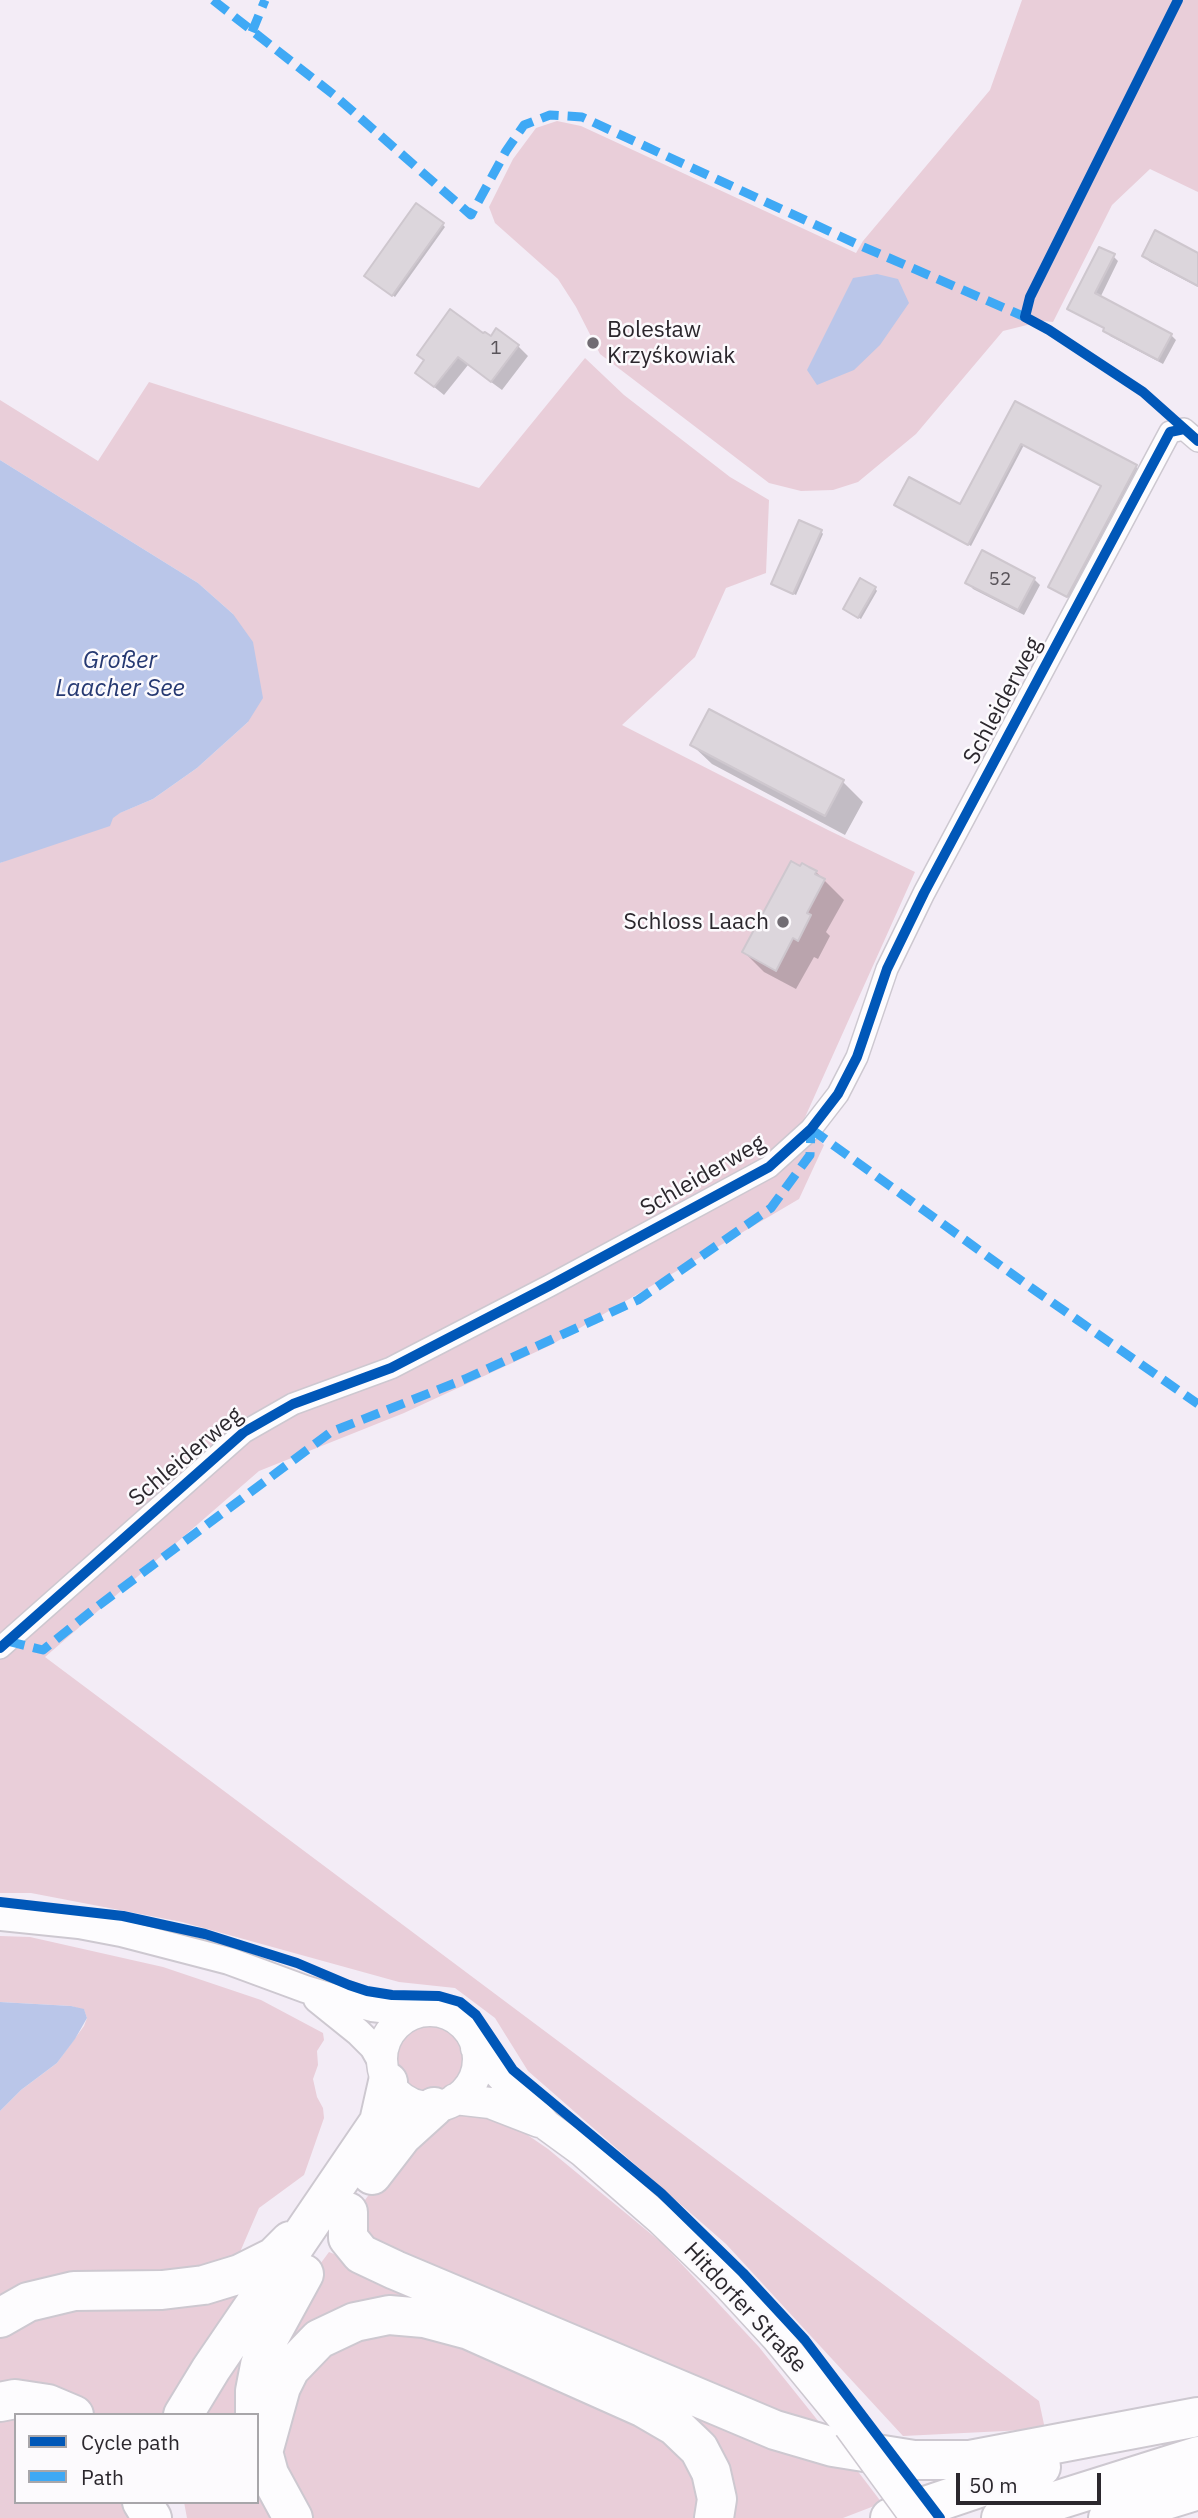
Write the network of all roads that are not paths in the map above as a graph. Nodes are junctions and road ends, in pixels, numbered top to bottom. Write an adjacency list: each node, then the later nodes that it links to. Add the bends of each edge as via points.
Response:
1 (1198, 441): 2 (street, Schleiderweg, via 1184,429 1170,432 924,893 887,969 851,1070 811,1129 769,1167 549,1286 391,1368 293,1404 244,1432)
2 (0, 1648)
3 (0, 1917): 4 (street, via 121,1933 229,1961)
4 (305, 1989): 5 (street, via 372,2008); 7 (street, via 358,2032 373,2048)
5 (415, 2013): 6 (main road, via 431,2011 453,2018); 7 (main road, via 403,2019 387,2038)
6 (477, 2048): 8 (main road, via 474,2077 467,2090); 9 (main road, Hitdorfer Straße)
7 (385, 2073): 8 (main road, via 396,2093 407,2101 421,2106); 10 (highway, via 379,2122)
8 (445, 2103): 9 (main road, Hitdorfer Straße, via 490,2103); 10 (highway, via 402,2136)
9 (546, 2125): 24 (main road, Hitdorfer Straße, bridge, via 661,2220 730,2287 849,2426)
10 (335, 2209): 11 (highway, via 274,2257 240,2274 204,2285 162,2290 74,2291 28,2302); 14 (highway, via 211,2369); 15 (highway, via 270,2338 260,2365); 17 (highway, via 361,2254 762,2425 833,2447 914,2460 970,2460)
11 (0, 2318)
12 (0, 2402): 13 (highway, via 15,2399 48,2404)
13 (70, 2413)
14 (184, 2413)
15 (255, 2413)
16 (1198, 2417): 17 (highway)
17 (1158, 2426): 23 (highway)
18 (260, 2443): 21 (highway, via 277,2492); 22 (highway, via 290,2369 319,2339 355,2322 389,2315 424,2318 469,2330 675,2426 699,2449 712,2472 718,2499)
19 (1198, 2456): 25 (highway)
20 (1198, 2490): 26 (highway)
21 (293, 2518)
22 (714, 2518)
23 (890, 2518)
24 (916, 2518)
25 (1001, 2518)
26 (1108, 2518)

